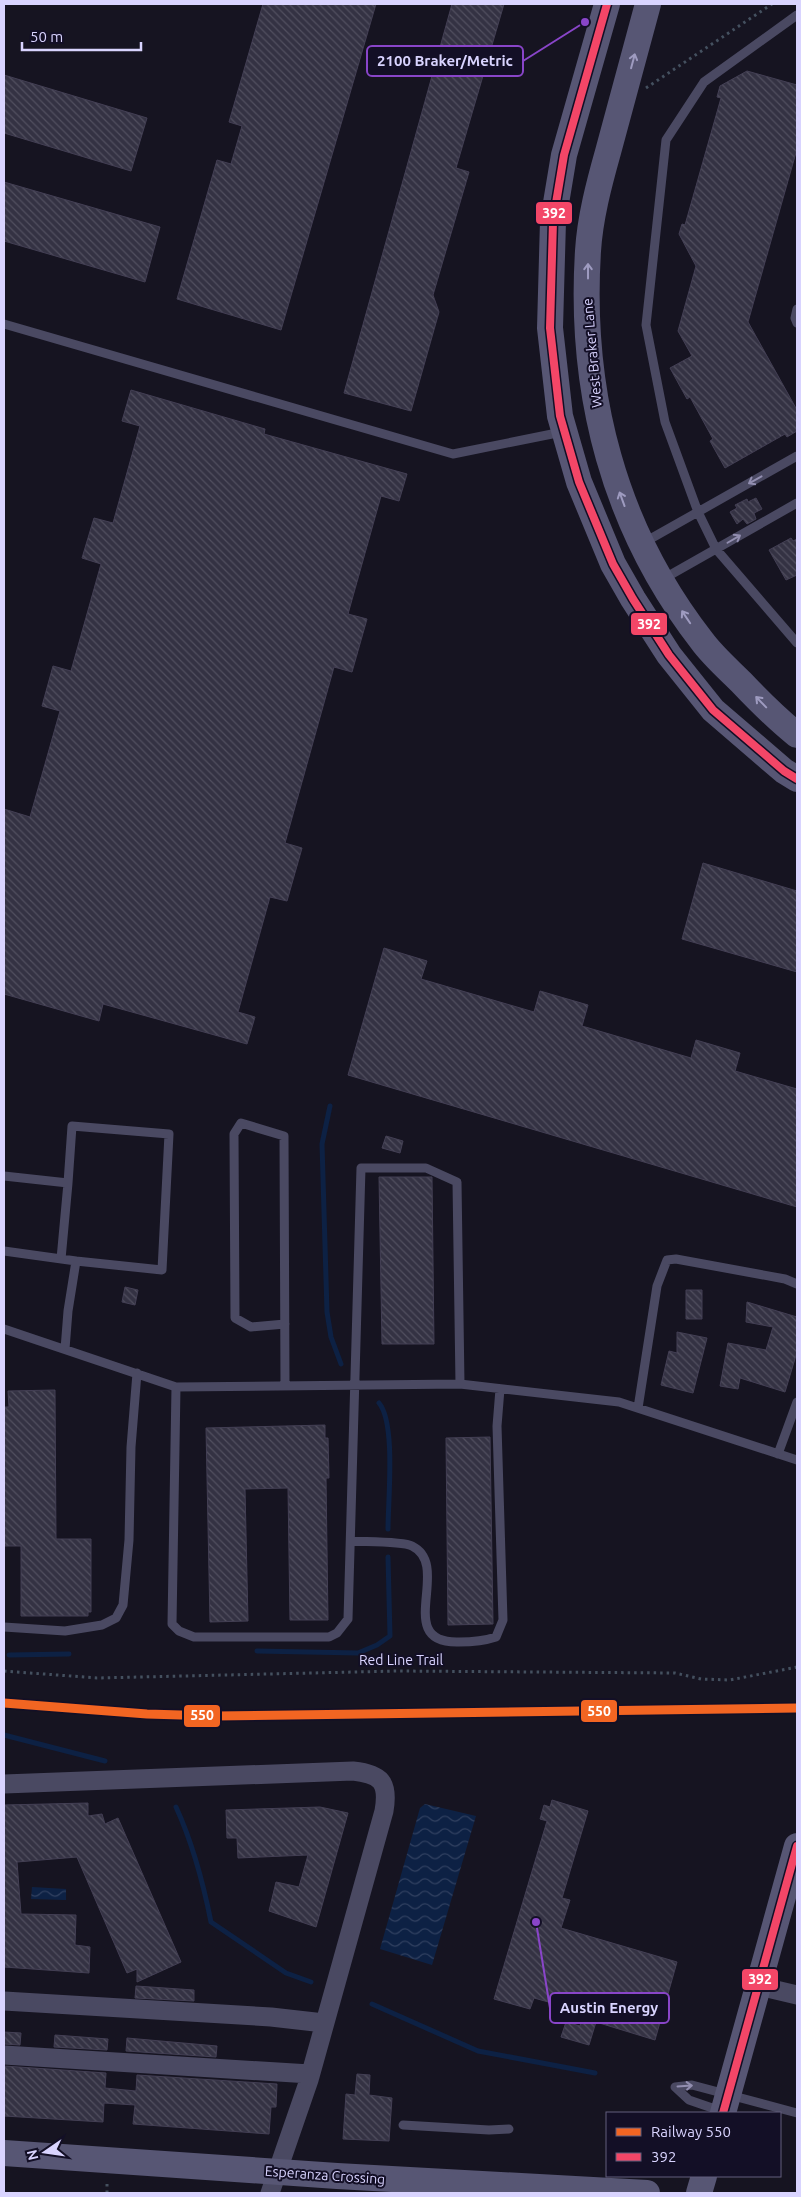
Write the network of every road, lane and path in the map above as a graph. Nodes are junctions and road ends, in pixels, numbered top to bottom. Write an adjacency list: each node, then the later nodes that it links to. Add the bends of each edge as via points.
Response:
1 (607, 4): 9 (main road, via 564,155 553,221 550,328)
2 (648, 4): 13 (main road, West Braker Lane, one-way to 2, via 612,469 593,394 588,329 588,250 597,194)
3 (772, 4): 5 (path)
4 (797, 15): 12 (lane, via 704,82 666,140 646,325 665,422)
5 (643, 90)
6 (797, 308): 7 (lane)
7 (797, 323)
8 (4, 324): 9 (lane, via 453,454)
9 (564, 432): 15 (main road, via 579,482)
10 (797, 456): 12 (lane, one-way to 12)
11 (797, 503): 14 (lane, one-way to 11)
12 (698, 512): 13 (lane); 14 (lane)
13 (641, 544): 15 (main road); 16 (main road, West Braker Lane)
14 (716, 549): 16 (lane); 18 (lane)
15 (613, 564): 17 (main road)
16 (661, 580): 17 (main road); 19 (main road, West Braker Lane, one-way to 16, via 703,642)
17 (633, 599): 20 (main road, via 669,655 713,710)
18 (797, 643)
19 (797, 735)
20 (797, 779)
21 (4, 1176): 22 (lane)
22 (68, 1183): 24 (lane); 25 (lane, via 72,1126 169,1134 162,1270)
23 (4, 1251): 24 (lane)
24 (61, 1259): 25 (lane)
25 (76, 1261): 29 (lane)
26 (797, 1284): 37 (lane, via 785,1279 667,1260 657,1286)
27 (285, 1324): 27 (lane, via 251,1327 235,1318 234,1134 240,1124 284,1136); 34 (lane)
28 (4, 1329): 29 (lane)
29 (65, 1349): 30 (lane)
30 (137, 1373): 33 (lane); 41 (lane, via 123,1605 116,1618 102,1625 65,1631)
31 (356, 1384): 32 (lane); 32 (lane, via 361,1168 426,1168 457,1182); 34 (lane); 40 (lane)
32 (460, 1384): 35 (lane)
33 (176, 1386): 34 (lane); 40 (lane, via 172,1624 179,1631 194,1637 329,1637 337,1633 348,1619)
34 (285, 1386)
35 (500, 1389): 37 (lane, via 619,1402); 40 (lane, via 503,1620 496,1637 483,1641 445,1642 432,1637 426,1628 426,1568 422,1554 411,1545)
36 (797, 1402): 38 (lane)
37 (638, 1408): 38 (lane)
38 (778, 1454): 39 (lane)
39 (797, 1460)
40 (351, 1541)
41 (4, 1628)
42 (797, 1667): 43 (path, Red Line Trail, via 730,1680 665,1673 398,1671 97,1678)
43 (4, 1671)
44 (4, 1784): 49 (street, via 353,1771 373,1774 381,1779 386,1794 384,1810)
45 (797, 1846): 46 (main road)
46 (759, 1986): 47 (street); 52 (main road)
47 (797, 1995)
48 (4, 2001): 49 (street)
49 (324, 2023): 51 (street)
50 (4, 2055): 51 (street)
51 (310, 2074): 59 (street)
52 (725, 2106): 52 (lane, one-way to 52, via 689,2100 675,2086 692,2085); 53 (lane)
53 (797, 2113)
54 (403, 2125): 55 (lane)
55 (509, 2129)
56 (4, 2153): 59 (main road, Esperanza Crossing)
57 (704, 2177): 62 (main road)
58 (107, 2181): 60 (path)
59 (274, 2183): 61 (main road, Esperanza Crossing)
60 (107, 2193)
61 (648, 2193)
62 (699, 2193)

